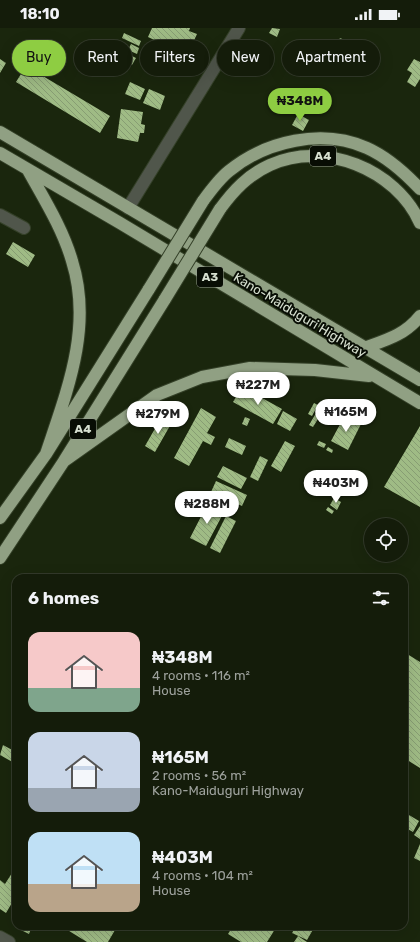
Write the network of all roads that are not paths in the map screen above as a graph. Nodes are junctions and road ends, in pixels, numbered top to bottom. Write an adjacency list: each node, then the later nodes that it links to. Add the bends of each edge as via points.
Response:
1 (239, 28): 6 (street)
2 (0, 132): 6 (highway, Kano-Maiduguri Highway / A3)
3 (0, 153): 4 (highway, Kano-Maiduguri Highway / A3)
4 (28, 169): 12 (highway, Kano-Maiduguri Highway / A3); 15 (highway, via 56,222 72,261 80,296 80,330 70,381)
5 (420, 189): 15 (highway, A4, bridge, via 389,162 367,148 346,142 318,139 272,146 228,171 203,200)
6 (128, 208): 11 (highway, Kano-Maiduguri Highway / A3)
7 (0, 215): 9 (street)
8 (420, 223): 16 (highway, A4, bridge, via 411,207 382,178 345,160 326,156 307,156 269,165 237,186 220,209)
9 (24, 228)
10 (420, 316): 11 (highway, via 401,334)
11 (364, 348): 13 (highway, Kano-Maiduguri Highway / A3)
12 (375, 377): 14 (highway, Kano-Maiduguri Highway / A3); 16 (highway, via 315,370 250,368 202,377 157,395)
13 (420, 380)
14 (420, 403)
15 (46, 454): 17 (highway, A4)
16 (64, 461): 18 (highway, A4)
17 (0, 518)
18 (0, 558)
19 (0, 937): 20 (street)
20 (9, 942)

